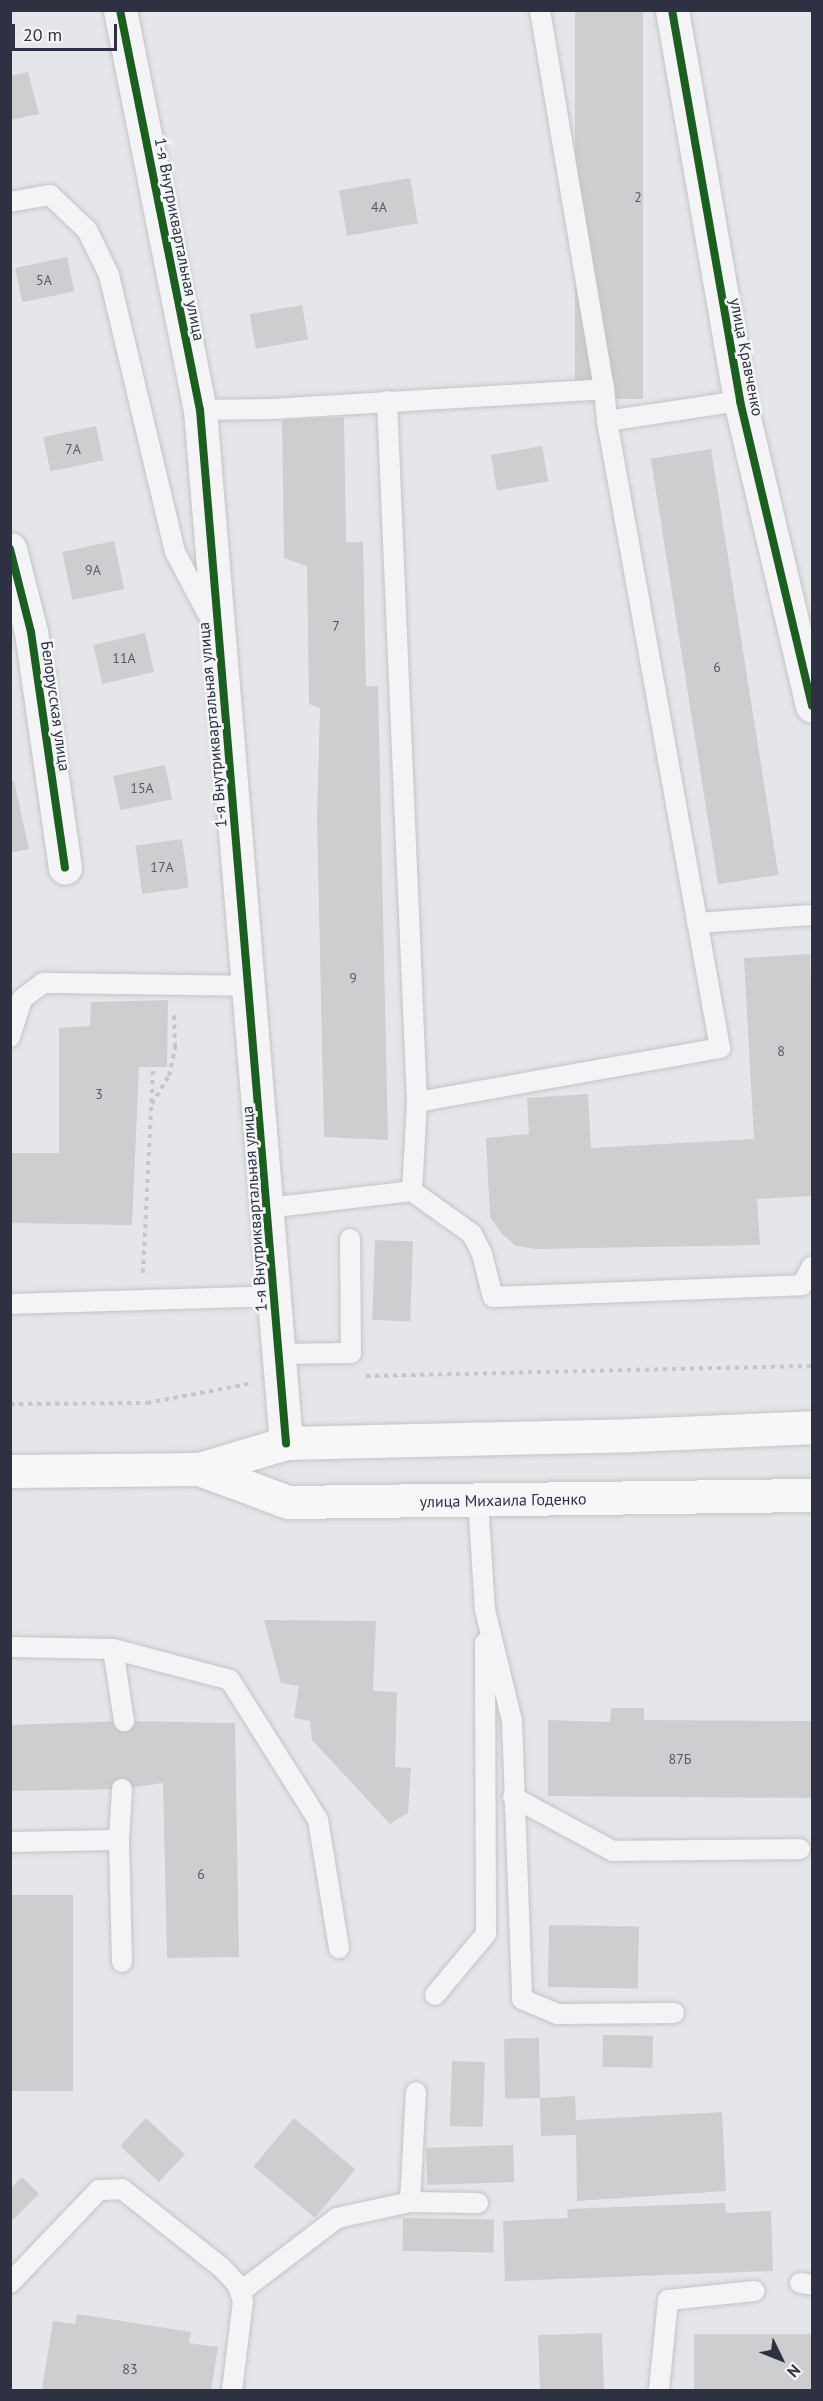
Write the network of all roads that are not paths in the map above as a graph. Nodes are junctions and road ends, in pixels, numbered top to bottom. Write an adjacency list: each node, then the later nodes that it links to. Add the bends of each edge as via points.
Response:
1 (120, 10): 8 (street, 1-я Внутриквартальная улица)
2 (540, 10): 5 (lane)
3 (672, 10): 7 (street, улица Кравченко)
4 (10, 202): 11 (lane, via 50,195 87,230 109,275 175,552)
5 (604, 389): 6 (lane); 9 (lane)
6 (387, 401): 8 (lane); 18 (lane)
7 (740, 401): 9 (lane); 12 (street, улица Кравченко)
8 (200, 410): 11 (street, 1-я Внутриквартальная улица)
9 (607, 421): 15 (lane)
10 (10, 549): 13 (street, Белорусская улица, via 31,632)
11 (217, 632): 16 (street, 1-я Внутриквартальная улица)
12 (813, 706)
13 (65, 868)
14 (813, 915): 15 (lane)
15 (697, 923): 18 (lane, via 720,1048)
16 (249, 986): 17 (lane, via 43,983 22,999); 20 (street, 1-я Внутриквартальная улица)
17 (10, 1037)
18 (417, 1101): 19 (lane)
19 (412, 1191): 20 (lane); 22 (lane, via 472,1233 493,1297 802,1285)
20 (268, 1208): 23 (street, 1-я Внутриквартальная улица)
21 (350, 1239): 25 (lane, via 351,1353)
22 (813, 1266)
23 (274, 1296): 24 (lane); 25 (street, 1-я Внутриквартальная улица)
24 (10, 1304)
25 (279, 1366): 27 (street, 1-я Внутриквартальная улица)
26 (813, 1427): 27 (main road, улица Михаила Годенко)
27 (286, 1443): 28 (main road, улица Михаила Годенко)
28 (199, 1469): 29 (main road, улица Михаила Годенко); 31 (main road, улица Михаила Годенко, via 288,1502)
29 (10, 1471)
30 (813, 1495): 31 (main road, улица Михаила Годенко)
31 (477, 1500): 32 (lane)
32 (485, 1610): 37 (lane, via 512,1721); 43 (lane, via 486,1934)
33 (10, 1647): 34 (lane)
34 (113, 1649): 35 (lane); 41 (lane, via 230,1680 318,1820)
35 (124, 1721)
36 (122, 1789): 38 (lane)
37 (513, 1797): 40 (lane, via 613,1851); 44 (lane, via 522,1999 558,2014)
38 (119, 1840): 39 (lane); 42 (lane)
39 (10, 1842)
40 (800, 1849)
41 (339, 1948)
42 (122, 1962)
43 (435, 1995)
44 (674, 2013)
45 (416, 2092): 46 (lane)
46 (410, 2202): 47 (lane); 50 (lane, via 337,2218)
47 (478, 2203)
48 (10, 2283): 50 (lane, via 99,2190 122,2189 222,2268)
49 (755, 2291): 52 (lane, via 668,2300)
50 (240, 2292): 51 (lane, via 243,2301)
51 (232, 2391)
52 (660, 2391)

